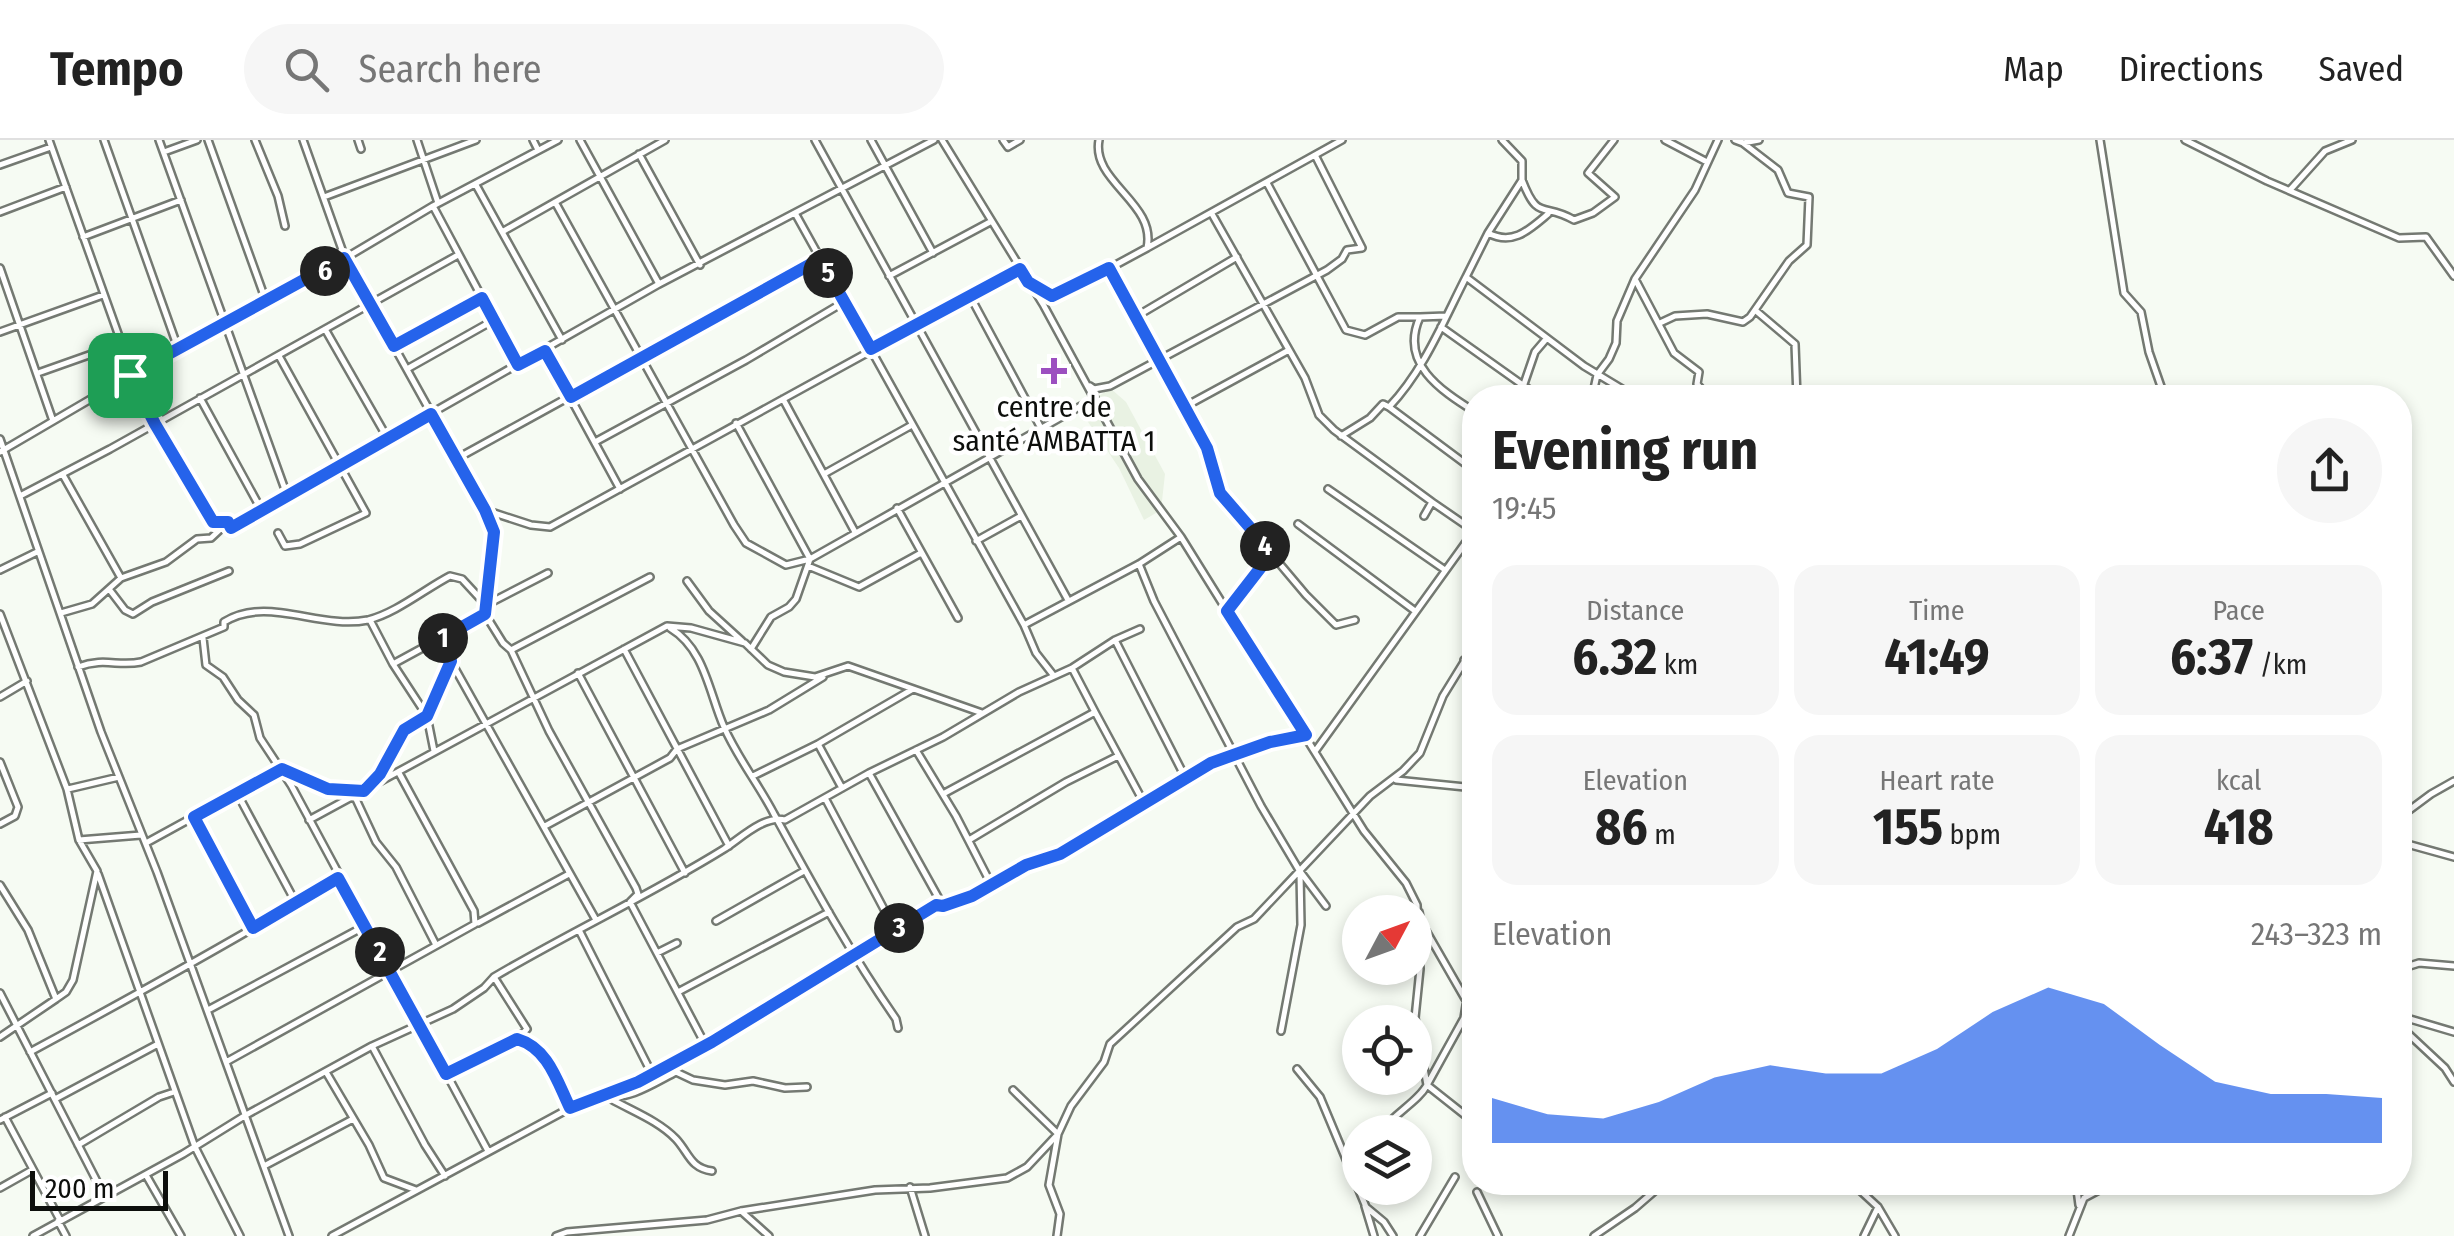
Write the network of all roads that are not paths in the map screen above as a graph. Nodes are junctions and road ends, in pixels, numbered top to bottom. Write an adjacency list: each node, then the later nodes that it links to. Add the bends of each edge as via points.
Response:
1 (104, 140): 57 (street)
2 (159, 140): 35 (street)
3 (197, 140): 35 (street)
4 (208, 140): 83 (street)
5 (256, 140): 59 (street)
6 (303, 140): 49 (street)
7 (358, 140): 33 (street)
8 (417, 140): 38 (street)
9 (476, 140): 38 (street)
10 (533, 140): 34 (street)
11 (558, 140): 34 (street)
12 (580, 140): 42 (street)
13 (665, 140): 36 (street)
14 (814, 140): 47 (street)
15 (871, 140): 40 (street)
16 (934, 140): 40 (street)
17 (942, 140): 58 (street)
18 (1003, 140): 19 (street, via 1008,147)
19 (1020, 140)
20 (1099, 140): 63 (street, via 1102,166 1138,210 1150,237)
21 (1342, 140): 37 (street)
22 (1502, 140): 43 (street, via 1522,161)
23 (1614, 140): 54 (street, via 1588,173 1615,196 1574,220)
24 (1665, 140): 39 (street)
25 (1718, 140): 39 (street)
26 (1735, 140): 32 (street)
27 (1760, 140): 32 (street)
28 (2100, 140): 124 (street, via 2124,293 2141,312)
29 (2184, 140): 48 (street)
30 (2352, 140): 48 (street, via 2325,151)
31 (50, 143): 41 (street); 46 (street)
32 (1743, 143): 87 (street, via 1778,170 1788,193 1809,197 1811,206 1807,246)
33 (361, 149)
34 (538, 150): 45 (street)
35 (164, 152): 50 (street)
36 (638, 154): 42 (street); 69 (street)
37 (1315, 155): 44 (street); 73 (street, via 1362,248 1347,250)
38 (423, 158): 49 (street); 52 (street)
39 (1708, 162): 77 (street)
40 (884, 164): 47 (street); 64 (street)
41 (0, 165)
42 (599, 176): 51 (street); 79 (street)
43 (1522, 180): 54 (street, via 1536,208); 61 (street)
44 (1267, 183): 56 (street); 73 (street)
45 (476, 184): 52 (street); 60 (street)
46 (66, 187): 53 (street); 62 (street)
47 (840, 187): 55 (street); 74 (street)
48 (2290, 190): 75 (street, via 2398,238 2426,237)
49 (324, 197): 67 (street)
50 (181, 200): 57 (street); 94 (street)
51 (554, 202): 60 (street); 88 (street)
52 (436, 205): 65 (street); 67 (street)
53 (0, 212)
54 (1550, 212): 61 (street, via 1515,238)
55 (794, 213): 68 (street); 69 (street)
56 (1212, 214): 63 (street); 66 (street)
57 (131, 218): 62 (street); 104 (street)
58 (990, 222): 64 (street); 72 (street)
59 (285, 226)
60 (502, 232): 101 (street)
61 (1488, 233): 76 (street)
62 (83, 237): 80 (street)
63 (1147, 248): 71 (street)
64 (933, 253): 74 (street)
65 (458, 255): 82 (street); 86 (street)
66 (1237, 257): 85 (street); 89 (street)
67 (344, 258): 83 (street); 86 (street)
68 (820, 259): 84 (street); 109 (street)
69 (700, 265): 79 (street)
70 (0, 268): 95 (street)
71 (1109, 268): 78 (street, via 1060,295); 89 (street)
72 (1020, 269): 78 (street); 81 (street)
73 (1315, 274): 85 (street); 90 (street, via 1341,324 1356,334)
74 (890, 276): 96 (street)
75 (2454, 276)
76 (1466, 277): 91 (street); 100 (street)
77 (1635, 279): 93 (street); 117 (street, via 1616,321 1610,359)
78 (1028, 282): 118 (street)
79 (659, 284): 88 (street)
80 (103, 295): 95 (street); 102 (street)
81 (970, 295): 96 (street); 138 (street)
82 (482, 298): 92 (street); 103 (street)
83 (266, 302): 94 (street)
84 (844, 302): 105 (street); 129 (street)
85 (1262, 303): 106 (street); 110 (street)
86 (372, 306): 98 (street); 103 (street)
87 (1755, 310): 93 (street, via 1742,322 1708,314); 123 (street, via 1795,344)
88 (614, 311): 101 (street); 109 (street)
89 (1137, 316): 110 (street)
90 (1420, 316): 91 (street); 112 (street, via 1413,339)
91 (1446, 316): 97 (street)
92 (494, 320): 111 (street); 113 (street)
93 (1660, 323): 122 (street, via 1674,353 1699,372)
94 (224, 324): 104 (street); 115 (street)
95 (20, 325): 99 (street); 114 (street)
96 (916, 325): 105 (street); 145 (street)
97 (1441, 327): 112 (street); 119 (street)
98 (326, 329): 108 (street); 141 (street)
99 (0, 332)
100 (1546, 338): 117 (street); 119 (street)
101 (562, 340): 107 (street)
102 (120, 344): 114 (street); 116 (street)
103 (394, 346): 113 (street)
104 (178, 348): 116 (street)
105 (871, 349): 128 (street); 137 (street)
106 (1289, 350): 131 (street); 139 (street, via 1319,415)
107 (545, 351): 111 (street); 125 (street)
108 (278, 356): 115 (street); 148 (street)
109 (640, 356): 125 (street); 129 (street)
110 (1160, 358): 118 (street, via 1099,389); 131 (street)
111 (518, 365): 133 (street)
112 (1421, 366): 130 (street); 132 (street)
113 (406, 369): 133 (street)
114 (38, 373): 134 (street)
115 (243, 374): 126 (street); 154 (street)
116 (130, 375): 134 (street); 136 (street)
117 (1597, 375): 120 (street); 121 (street)
118 (1085, 379): 127 (street)
119 (1524, 384)
120 (1595, 385)
121 (1614, 385)
122 (1698, 385)
123 (1796, 385)
124 (2161, 385)
125 (571, 397): 142 (street); 146 (street)
126 (200, 398): 136 (street); 159 (street)
127 (1095, 398): 138 (street); 167 (street, via 1138,479)
128 (783, 399): 135 (street); 149 (street)
129 (667, 403): 142 (street); 143 (street)
130 (1462, 404)
131 (1185, 406): 172 (street, via 1220,493)
132 (1389, 408): 139 (street, via 1382,404); 147 (street)
133 (431, 414): 141 (street); 146 (street)
134 (53, 420): 144 (street)
135 (736, 423): 143 (street); 173 (street)
136 (155, 424): 150 (street); 162 (street, via 213,522)
137 (912, 426): 149 (street); 151 (street)
138 (1042, 430): 145 (street)
139 (1341, 436): 156 (street)
140 (0, 439): 144 (street)
141 (388, 439): 148 (street)
142 (595, 442): 152 (street)
143 (692, 449): 152 (street); 173 (street, via 746,542 786,565)
144 (2, 450): 155 (street)
145 (989, 458): 151 (street); 160 (street)
146 (456, 459): 158 (street)
147 (1462, 461)
148 (341, 464): 154 (street); 166 (street, via 366,512 300,544 286,546)
149 (824, 474): 165 (street)
150 (63, 475): 155 (street); 180 (street)
151 (942, 483): 157 (street); 168 (street)
152 (620, 489): 158 (street, via 550,527)
153 (1328, 489): 176 (street)
154 (286, 495): 159 (street)
155 (20, 496): 170 (street)
156 (1432, 502): 161 (street); 163 (street)
157 (898, 508): 165 (street); 171 (street)
158 (485, 510): 184 (street, via 494,532)
159 (262, 511): 162 (street, via 231,528)
160 (1021, 516): 168 (street); 183 (street)
161 (1424, 516)
162 (228, 522): 180 (street, via 166,562)
163 (1462, 522)
164 (1298, 524): 186 (street)
165 (855, 532): 173 (street)
166 (278, 533)
167 (1181, 537): 174 (street); 185 (street)
168 (975, 541): 193 (street)
169 (1462, 546): 176 (street)
170 (38, 552): 175 (street); 188 (street)
171 (921, 552): 173 (street, via 859,587); 190 (street)
172 (1272, 553): 185 (street); 192 (street, via 1336,625)
173 (809, 562): 200 (street, via 790,608 772,617)
174 (1139, 564): 183 (street); 226 (street)
175 (0, 570)
176 (1444, 570): 186 (street)
177 (229, 572): 182 (street, via 133,614)
178 (548, 573): 184 (street)
179 (650, 577): 202 (street)
180 (122, 578): 182 (street)
181 (687, 581): 200 (street)
182 (110, 588): 188 (street, via 92,604)
183 (1068, 600): 193 (street)
184 (486, 604): 189 (street); 191 (street, via 450,576)
185 (1227, 611): 220 (street)
186 (1414, 612): 224 (street)
187 (0, 614): 196 (street)
188 (61, 614): 206 (street)
189 (485, 614): 198 (street); 202 (street)
190 (958, 618)
191 (370, 620): 197 (street, via 255,610); 205 (street)
192 (1355, 620)
193 (1024, 625): 210 (street)
194 (667, 626): 200 (street); 201 (street); 219 (street, via 688,643 702,668)
195 (1140, 629): 199 (street)
196 (3, 635): 211 (street)
197 (203, 638): 206 (street, via 141,662 101,660); 229 (street, via 206,665 254,715 260,738)
198 (439, 640): 203 (street); 205 (street)
199 (1115, 640): 207 (street); 234 (street)
200 (748, 646): 208 (street, via 784,672 815,677)
201 (624, 649): 209 (street); 222 (street)
202 (511, 650): 214 (street)
203 (451, 661): 217 (street); 218 (street)
204 (1462, 663): 236 (street, via 1420,753)
205 (393, 664): 217 (street)
206 (78, 668): 235 (street)
207 (1072, 668): 210 (street); 215 (street)
208 (834, 670): 212 (street, via 862,669); 219 (street, via 770,710)
209 (578, 673): 214 (street); 232 (street)
210 (1054, 676): 216 (street)
211 (26, 681): 213 (street); 240 (street)
212 (914, 688): 216 (street); 221 (street)
213 (0, 697)
214 (533, 698): 218 (street); 247 (street)
215 (1095, 712): 227 (street); 243 (street)
216 (982, 713): 223 (street)
217 (427, 716): 225 (street); 241 (street, via 404,730)
218 (485, 724): 225 (street); 254 (street)
219 (724, 728): 222 (street); 233 (street)
220 (1306, 735): 224 (street); 226 (street)
221 (818, 744): 233 (street); 239 (street)
222 (677, 749): 232 (street); 260 (street)
223 (916, 750): 230 (street); 243 (street)
224 (1316, 750): 249 (street)
225 (434, 751): 231 (street)
226 (1234, 754): 234 (street); 262 (street)
227 (1120, 756): 246 (street); 257 (street)
228 (0, 762): 253 (street, via 18,807)
229 (282, 769): 241 (street, via 328,789); 242 (street); 252 (street)
230 (869, 773): 239 (street); 273 (street)
231 (399, 774): 241 (street); 278 (street)
232 (634, 775): 247 (street); 266 (street)
233 (753, 776): 251 (street)
234 (1185, 777): 246 (street)
235 (119, 778): 240 (street); 255 (street)
236 (1392, 779): 238 (street); 249 (street)
237 (2454, 782): 248 (street)
238 (1462, 787)
239 (842, 788): 245 (street)
240 (67, 789): 256 (street)
241 (364, 791): 244 (street)
242 (237, 793): 250 (street); 272 (street)
243 (943, 794): 257 (street)
244 (354, 795): 252 (street); 285 (street)
245 (825, 798): 251 (street); 282 (street)
246 (1144, 803): 268 (street, via 1060,854)
247 (589, 804): 254 (street); 271 (street, via 636,888)
248 (2412, 809)
249 (1355, 815): 262 (street); 270 (street)
250 (194, 817): 258 (street); 280 (street)
251 (777, 818): 260 (street); 264 (street)
252 (309, 820): 267 (street)
253 (0, 824)
254 (545, 826): 265 (street)
255 (142, 834): 256 (street); 258 (street)
256 (79, 840): 263 (street)
257 (969, 840): 268 (street)
258 (146, 844): 288 (street)
259 (2412, 845): 261 (street)
260 (729, 846): 266 (street)
261 (2454, 857)
262 (1300, 870): 274 (street); 304 (street, via 1301,926); 334 (street, via 1110,1044)
263 (97, 871): 293 (street); 297 (street, via 73,980)
264 (804, 871): 275 (street); 277 (street)
265 (570, 873): 276 (street); 278 (street)
266 (685, 873): 271 (street)
267 (338, 878): 272 (street); 279 (street)
268 (991, 883): 273 (street)
269 (0, 885): 297 (street, via 28,930)
270 (1412, 895)
271 (630, 902): 276 (street); 286 (street)
272 (296, 903): 280 (street)
273 (943, 906): 282 (street)
274 (1326, 906)
275 (828, 912): 287 (street); 295 (street)
276 (596, 920): 281 (street)
277 (716, 920)
278 (475, 924): 285 (street)
279 (365, 926): 291 (street); 298 (street)
280 (253, 928): 288 (street)
281 (579, 930): 292 (street); 317 (street)
282 (895, 930): 287 (street)
283 (1432, 940): 294 (street)
284 (677, 943): 286 (street)
285 (436, 946): 291 (street)
286 (656, 952): 295 (street)
287 (853, 955): 303 (street); 311 (street)
288 (190, 962): 293 (street); 298 (street)
289 (2412, 965): 290 (street)
290 (2454, 966)
291 (390, 971): 301 (street); 313 (street)
292 (494, 977): 301 (street, via 470,999); 308 (street, via 527,1029)
293 (140, 990): 309 (street); 312 (street)
294 (1462, 991)
295 (678, 992): 311 (street)
296 (0, 993): 302 (street)
297 (56, 999): 302 (street)
298 (208, 1010): 313 (street)
299 (2412, 1020): 305 (street)
300 (1462, 1022): 318 (street)
301 (420, 1024): 310 (street); 316 (street)
302 (18, 1028): 306 (street); 312 (street)
303 (898, 1028)
304 (1280, 1031)
305 (2454, 1032)
306 (0, 1037)
307 (2412, 1037): 320 (street)
308 (517, 1039): 316 (street); 328 (street, via 541,1051)
309 (158, 1044): 324 (street); 326 (street)
310 (372, 1046): 315 (street); 342 (street)
311 (706, 1046): 317 (street)
312 (30, 1052): 326 (street)
313 (226, 1062): 330 (street)
314 (1297, 1070): 353 (street, via 1320,1097)
315 (326, 1072): 330 (street); 333 (street)
316 (446, 1074): 337 (street)
317 (652, 1074): 319 (street); 327 (street)
318 (1432, 1076)
319 (657, 1081): 321 (street, via 676,1072 725,1085 753,1080); 327 (street)
320 (2454, 1082)
321 (807, 1087)
322 (1432, 1089): 329 (street)
323 (1013, 1090): 334 (street)
324 (174, 1092): 335 (street); 336 (street)
325 (1421, 1095): 331 (street)
326 (54, 1096): 332 (street); 335 (street)
327 (606, 1096): 328 (street); 340 (street, via 662,1128 694,1165)
328 (570, 1108): 337 (street)
329 (1462, 1112)
330 (246, 1115): 336 (street); 338 (street)
331 (1394, 1115)
332 (2, 1118): 339 (street)
333 (353, 1119): 338 (street); 346 (street, via 384,1178)
334 (1058, 1134): 344 (street, via 1007,1178); 367 (street, via 1049,1185 1060,1214)
335 (78, 1145): 352 (street)
336 (195, 1148): 341 (street); 361 (street)
337 (488, 1152): 342 (street)
338 (264, 1166): 362 (street)
339 (32, 1170): 345 (street); 357 (street)
340 (712, 1171)
341 (146, 1174): 352 (street); 360 (street)
342 (445, 1176): 346 (street)
343 (1454, 1177): 370 (street)
344 (910, 1187): 356 (street); 366 (street)
345 (0, 1188)
346 (416, 1190): 363 (street)
347 (1478, 1195): 371 (street)
348 (1650, 1195): 372 (street)
349 (1865, 1195): 354 (street)
350 (2078, 1195): 355 (street)
351 (2090, 1195): 355 (street)
352 (105, 1197): 357 (street)
353 (1366, 1207): 368 (street); 369 (street)
354 (1878, 1207): 373 (street); 374 (street)
355 (2079, 1208): 375 (street)
356 (740, 1211): 364 (street); 365 (street)
357 (59, 1221): 358 (street); 359 (street)
358 (33, 1236)
359 (66, 1236)
360 (181, 1236)
361 (240, 1236)
362 (289, 1236)
363 (332, 1236)
364 (556, 1236)
365 (770, 1236)
366 (925, 1236)
367 (1057, 1236)
368 (1374, 1236)
369 (1393, 1236)
370 (1420, 1236)
371 (1498, 1236)
372 (1594, 1236)
373 (1864, 1236)
374 (1895, 1236)
375 (2069, 1236)

